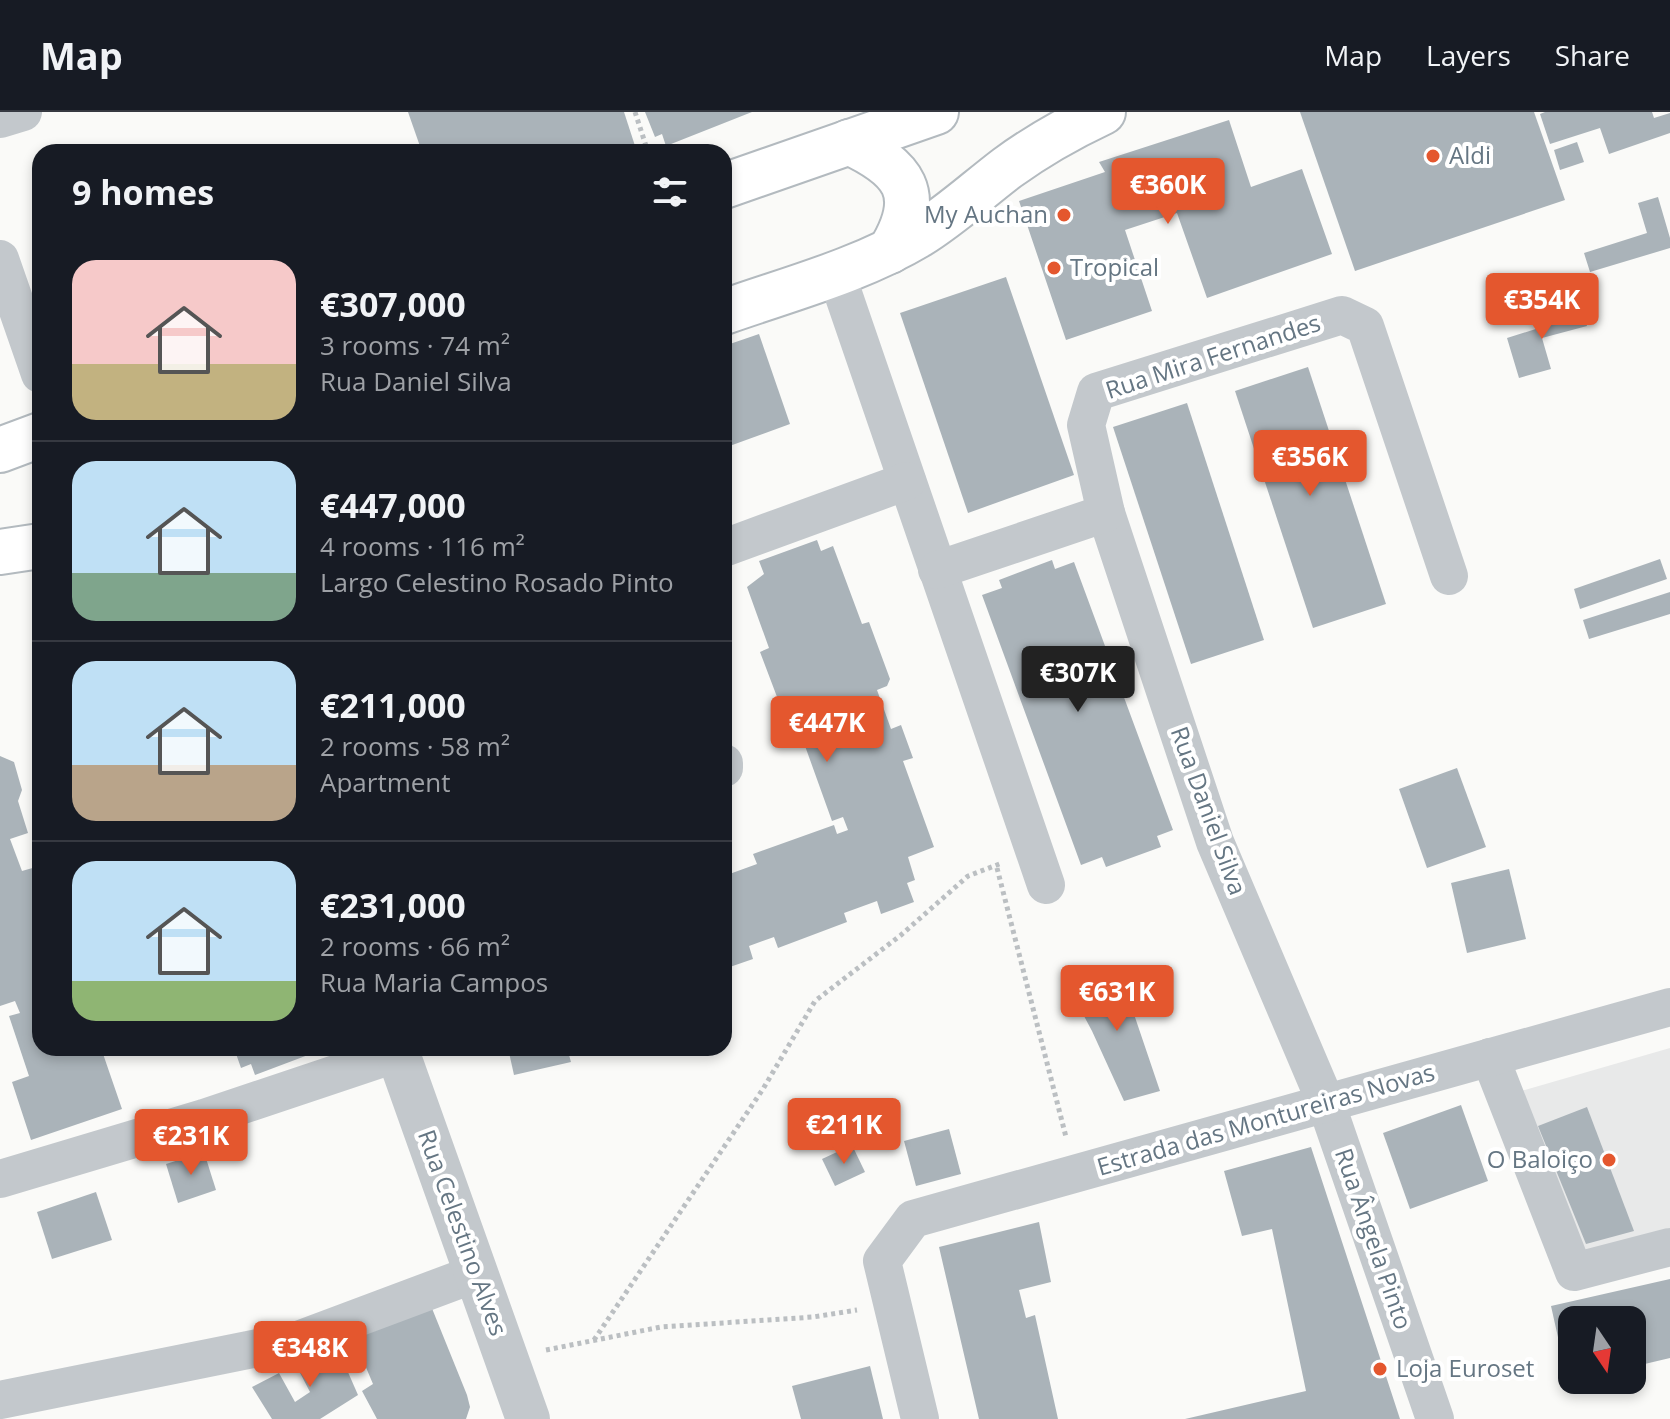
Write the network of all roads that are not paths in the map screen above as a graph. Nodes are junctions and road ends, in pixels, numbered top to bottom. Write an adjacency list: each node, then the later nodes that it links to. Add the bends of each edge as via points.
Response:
1 (23, 112): 4 (street)
2 (936, 112): 5 (main road)
3 (1103, 112): 7 (main road, via 1020,159 921,234)
4 (0, 119)
5 (849, 142): 6 (main road); 7 (main road, via 880,157 904,187 908,208)
6 (732, 183)
7 (890, 251): 9 (main road)
8 (0, 259): 11 (street)
9 (836, 273): 10 (main road); 14 (street)
10 (732, 309)
11 (32, 351)
12 (32, 438): 13 (main road)
13 (0, 450)
14 (907, 481): 16 (street); 19 (street)
15 (1106, 513): 19 (street); 20 (street, Rua Mira Fernandes, via 1086,425 1096,392 1342,315 1365,326); 26 (street, Rua Daniel Silva, via 1215,842)
16 (732, 545)
17 (32, 547): 18 (main road)
18 (0, 552)
19 (937, 570): 21 (street)
20 (1449, 576)
21 (1040, 868)
22 (1670, 1007): 25 (street, Estrada das Montureiras Novas)
23 (380, 1056): 27 (street, via 204,1118)
24 (399, 1056): 29 (street, Rua Celestino Alves)
25 (1490, 1057): 26 (street, Estrada das Montureiras Novas); 28 (street, via 1574,1272)
26 (1326, 1103): 32 (street, Estrada das Montureiras Novas, via 913,1219 882,1261); 33 (street, Rua Ângela Pinto)
27 (3, 1167)
28 (1670, 1247)
29 (477, 1273): 30 (street, via 298,1340); 31 (street, Rua Celestino Alves)
30 (0, 1400)
31 (528, 1419)
32 (920, 1419)
33 (1435, 1419)

